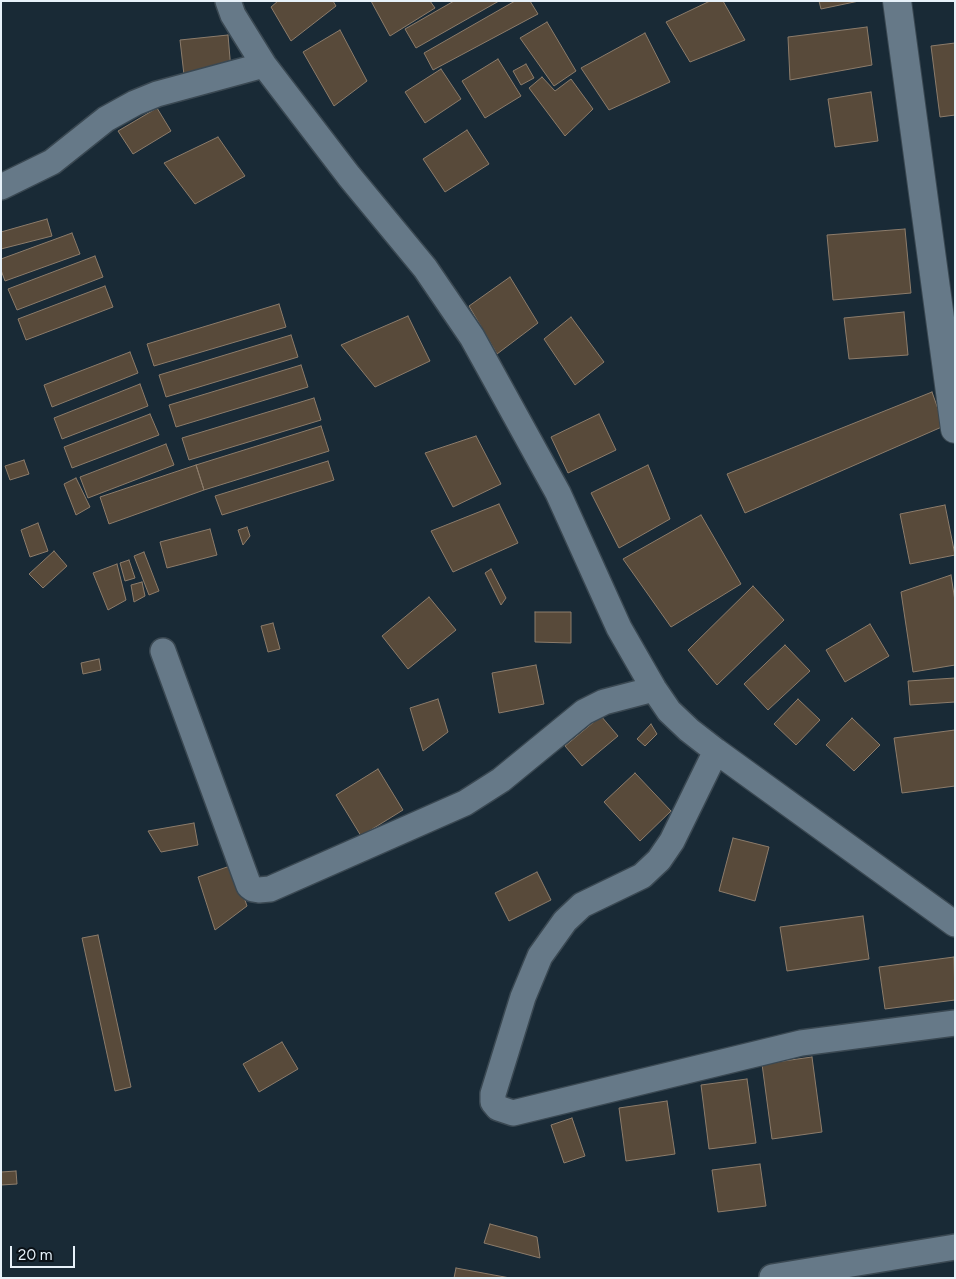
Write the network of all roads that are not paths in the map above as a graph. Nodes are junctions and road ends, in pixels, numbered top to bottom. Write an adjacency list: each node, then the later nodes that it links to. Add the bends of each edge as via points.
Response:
1 (228, 1): 3 (street, via 233,15)
2 (897, 1): 5 (main road)
3 (264, 65): 4 (street, via 135,103 106,119 52,162); 7 (street, via 425,268 472,337 558,493 619,628)
4 (1, 187)
5 (955, 429)
6 (163, 651): 7 (street, via 249,886 259,890 270,889 465,803 501,780 584,712 604,702)
7 (654, 689): 8 (street, via 689,730)
8 (716, 751): 9 (street); 10 (street, via 672,841 659,860 642,876 582,905 565,921 540,956 523,998 493,1094 493,1102 498,1108 513,1113 801,1043)
9 (955, 924)
10 (955, 1023)
11 (955, 1246): 12 (street)
12 (772, 1277)

